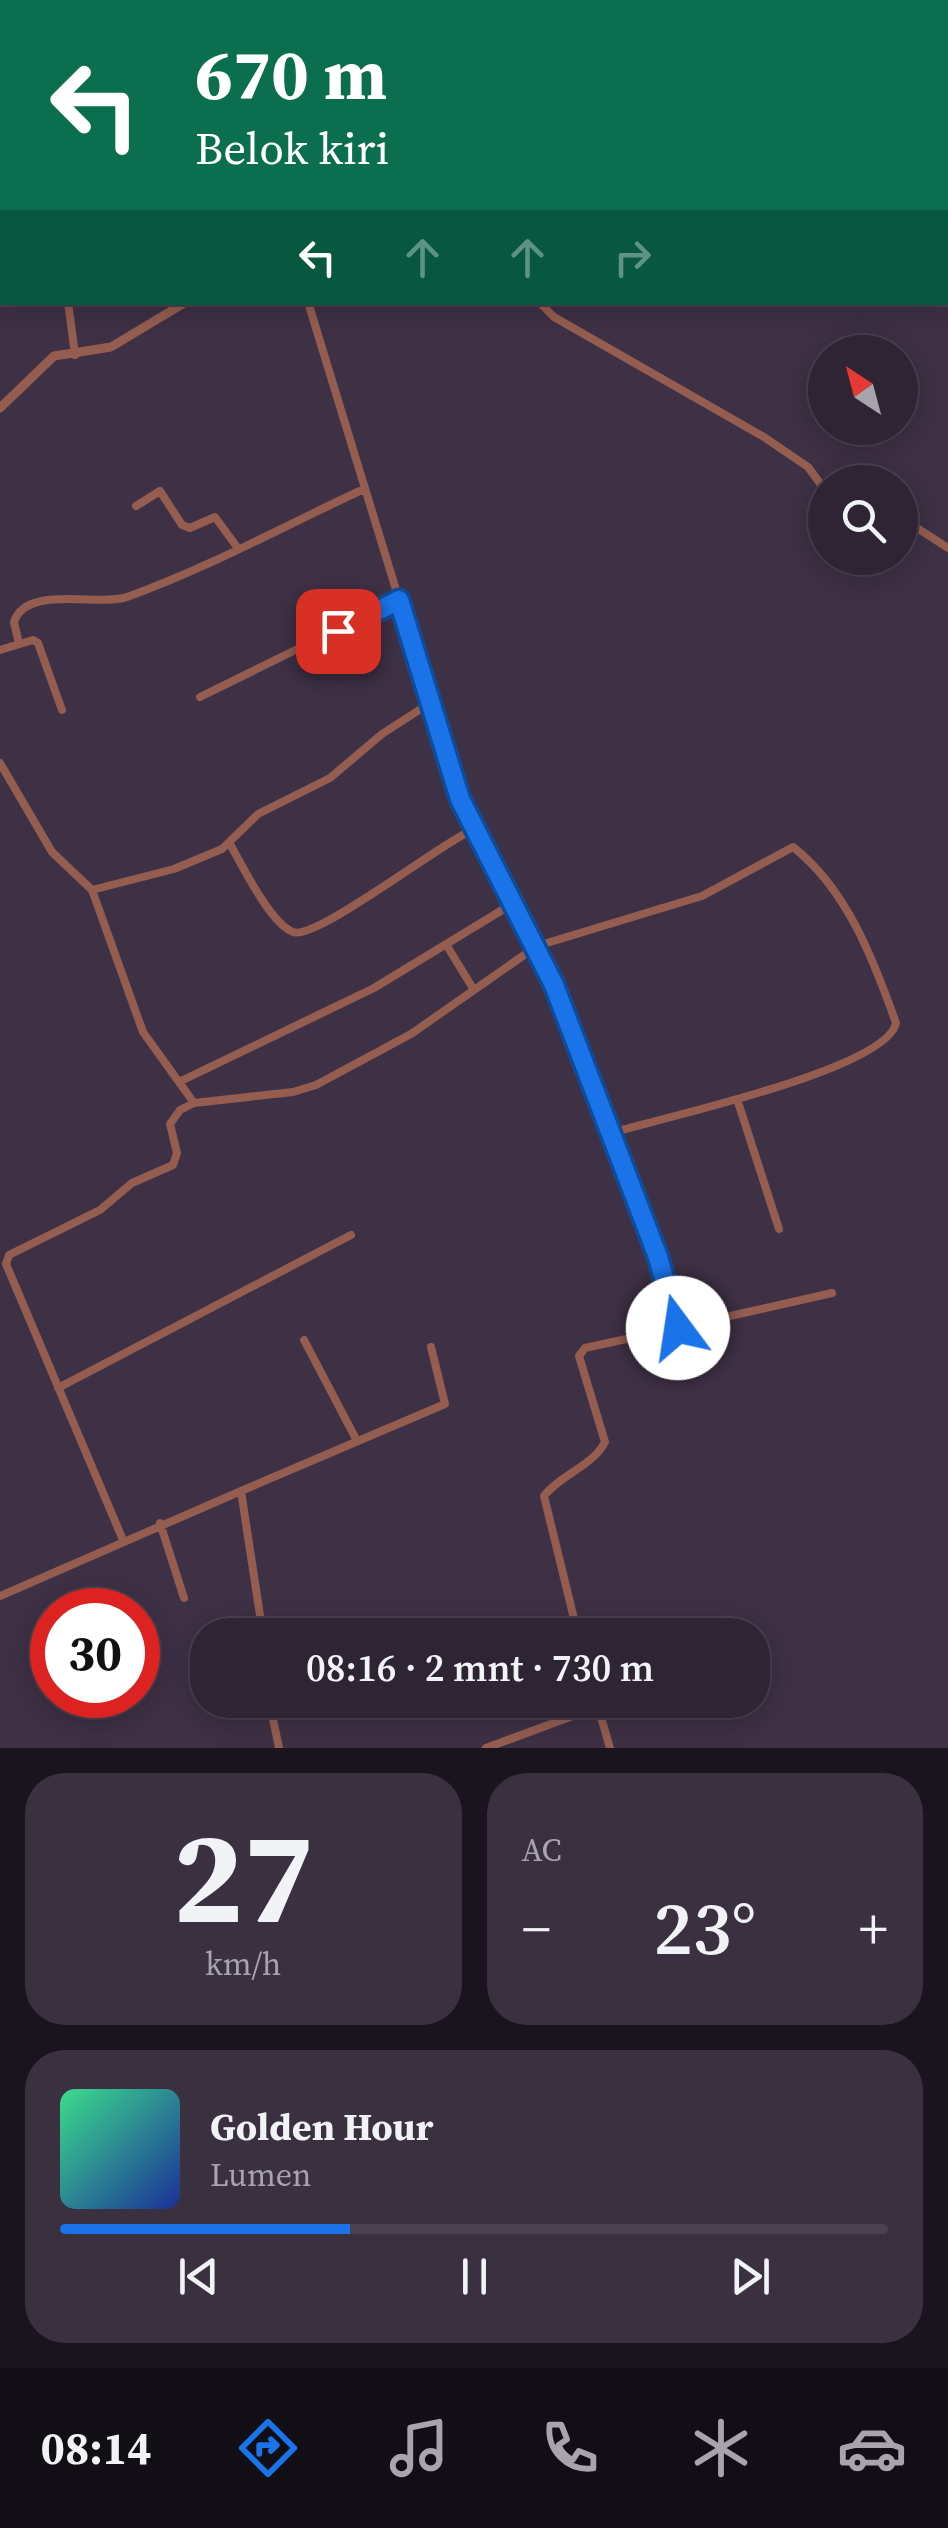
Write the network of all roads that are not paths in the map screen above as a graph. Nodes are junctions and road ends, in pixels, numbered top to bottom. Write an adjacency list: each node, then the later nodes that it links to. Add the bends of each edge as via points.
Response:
1 (68, 305): 5 (street)
2 (181, 305): 5 (street, via 111,347)
3 (309, 305): 8 (street)
4 (542, 305): 7 (street)
5 (74, 355): 6 (street, via 54,356)
6 (0, 408)
7 (808, 467)
8 (364, 489): 11 (street); 13 (street)
9 (136, 506): 11 (street, via 160,492 182,525 215,517)
10 (918, 529): 12 (street)
11 (236, 547): 14 (street, via 124,598 59,597 22,611 14,622)
12 (948, 548)
13 (399, 600): 16 (street); 17 (street)
14 (19, 644): 15 (street); 18 (street, via 38,643)
15 (0, 650)
16 (200, 697)
17 (430, 703): 20 (street); 21 (street, via 330,778 258,814)
18 (62, 710)
19 (0, 763): 22 (street, via 52,852)
20 (472, 830): 21 (street, via 303,934 287,929); 23 (street)
21 (230, 844): 22 (street, via 174,869)
22 (92, 890): 27 (street, via 142,1032)
23 (512, 904): 24 (street); 25 (street)
24 (447, 946): 26 (street); 27 (street)
25 (537, 946): 26 (street); 28 (street, via 702,896 797,850 833,890 866,946 895,1029 872,1052); 30 (street)
26 (474, 990): 29 (street, via 316,1085)
27 (181, 1081): 29 (street)
28 (736, 1099): 30 (street); 31 (street)
29 (194, 1104): 37 (street, via 170,1119 177,1153 172,1165 6,1260)
30 (611, 1133): 34 (street)
31 (779, 1229)
32 (350, 1235): 37 (street)
33 (832, 1292): 34 (street)
34 (678, 1328): 45 (street, via 581,1351 578,1362 606,1442 545,1494)
35 (304, 1340): 38 (street)
36 (432, 1346): 38 (street, via 447,1402)
37 (58, 1388): 41 (street)
38 (356, 1439): 39 (street)
39 (242, 1491): 40 (street); 44 (street)
40 (160, 1523): 41 (street); 43 (street)
41 (123, 1540): 42 (street)
42 (0, 1596)
43 (184, 1598)
44 (260, 1618)
45 (574, 1618)
46 (273, 1718): 49 (street)
47 (559, 1718): 50 (street)
48 (601, 1718): 51 (street)
49 (279, 1748)
50 (486, 1748)
51 (610, 1748)

